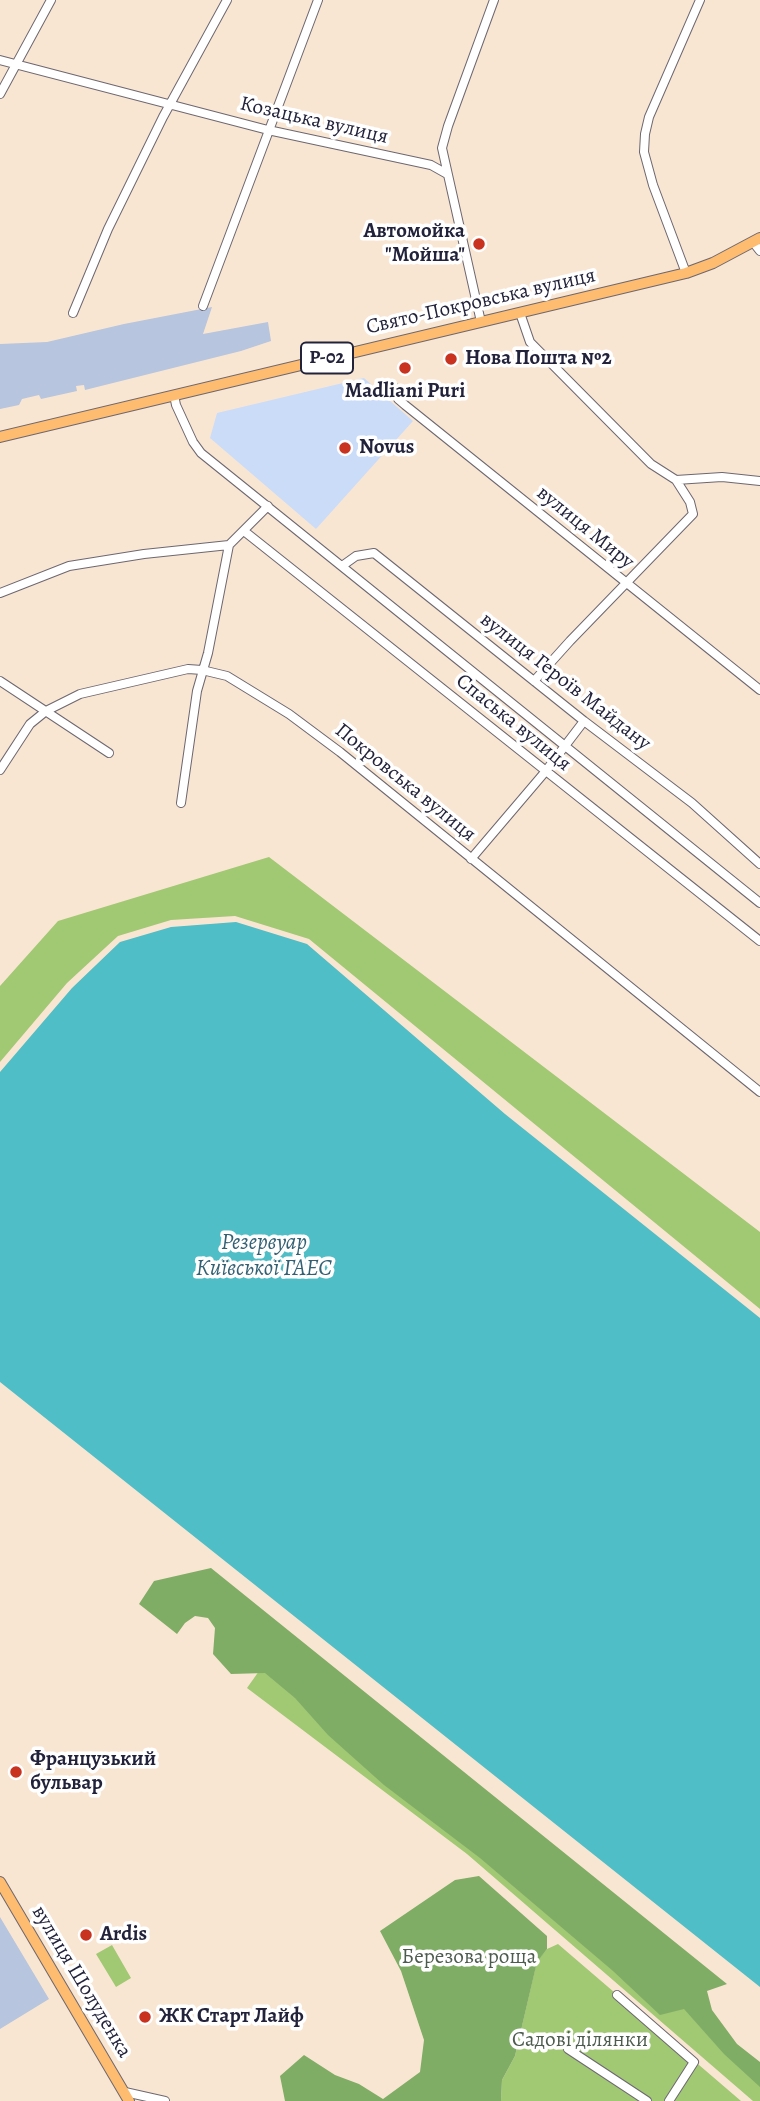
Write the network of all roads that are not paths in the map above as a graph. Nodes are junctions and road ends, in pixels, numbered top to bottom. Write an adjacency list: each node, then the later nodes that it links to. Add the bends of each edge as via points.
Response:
1 (51, 0): 7 (street)
2 (227, 0): 9 (street)
3 (318, 0): 10 (street)
4 (494, 0): 11 (street, via 442,148)
5 (700, 0): 13 (street, via 649,117 644,152)
6 (0, 60): 7 (street, Козацька вулиця)
7 (16, 65): 8 (street); 9 (street, Козацька вулиця)
8 (0, 94)
9 (172, 104): 10 (street, Козацька вулиця); 15 (street, via 108,229)
10 (268, 130): 11 (street, Козацька вулиця, via 431,165); 14 (street)
11 (447, 174): 17 (street)
12 (758, 244): 13 (main road, Свято-Покровська вулиця / Р-02)
13 (686, 273): 16 (main road, Свято-Покровська вулиця / Р-02)
14 (203, 306)
15 (73, 313)
16 (520, 313): 17 (main road, Свято-Покровська вулиця / Р-02); 21 (street, via 530,342 540,354 651,464)
17 (481, 322): 19 (main road, Свято-Покровська вулиця / Р-02)
18 (395, 388): 27 (street, вулиця Миру, via 405,405)
19 (174, 395): 20 (main road, Свято-Покровська вулиця / Р-02); 23 (street, Спаська вулиця, via 201,453)
20 (0, 437)
21 (676, 480): 22 (street, via 722,477); 27 (street, via 693,514)
22 (760, 481)
23 (268, 506): 24 (street); 26 (street, Спаська вулиця)
24 (244, 531): 25 (street); 38 (street, Спаська вулиця)
25 (229, 545): 28 (street, via 69,566); 29 (street)
26 (342, 566): 31 (street, вулиця Героїв Майдану, via 356,556 374,553); 35 (street, Спаська вулиця)
27 (625, 583): 31 (street); 32 (street, вулиця Миру)
28 (0, 593)
29 (202, 670): 33 (street, Покровська вулиця, via 187,669 80,694); 39 (street); 40 (street, Покровська вулиця, via 227,676 289,714)
30 (0, 681): 33 (street)
31 (534, 681): 34 (street, вулиця Героїв Майдану)
32 (760, 691)
33 (46, 711): 36 (street); 37 (street, Покровська вулиця, via 30,724)
34 (584, 721): 35 (street); 41 (street, вулиця Героїв Майдану, via 692,803)
35 (566, 746): 38 (street); 42 (street, Спаська вулиця)
36 (109, 753)
37 (0, 770)
38 (545, 772): 40 (street); 43 (street, Спаська вулиця)
39 (181, 803)
40 (471, 859): 44 (street, Покровська вулиця)
41 (760, 864)
42 (760, 903)
43 (760, 942)
44 (760, 1092)
45 (0, 1882): 48 (main road, вулиця Шолуденка)
46 (617, 1995): 51 (street, via 694,2062)
47 (568, 2049): 50 (street)
48 (127, 2096): 49 (street)
49 (165, 2101)
50 (647, 2101)
51 (669, 2101)

